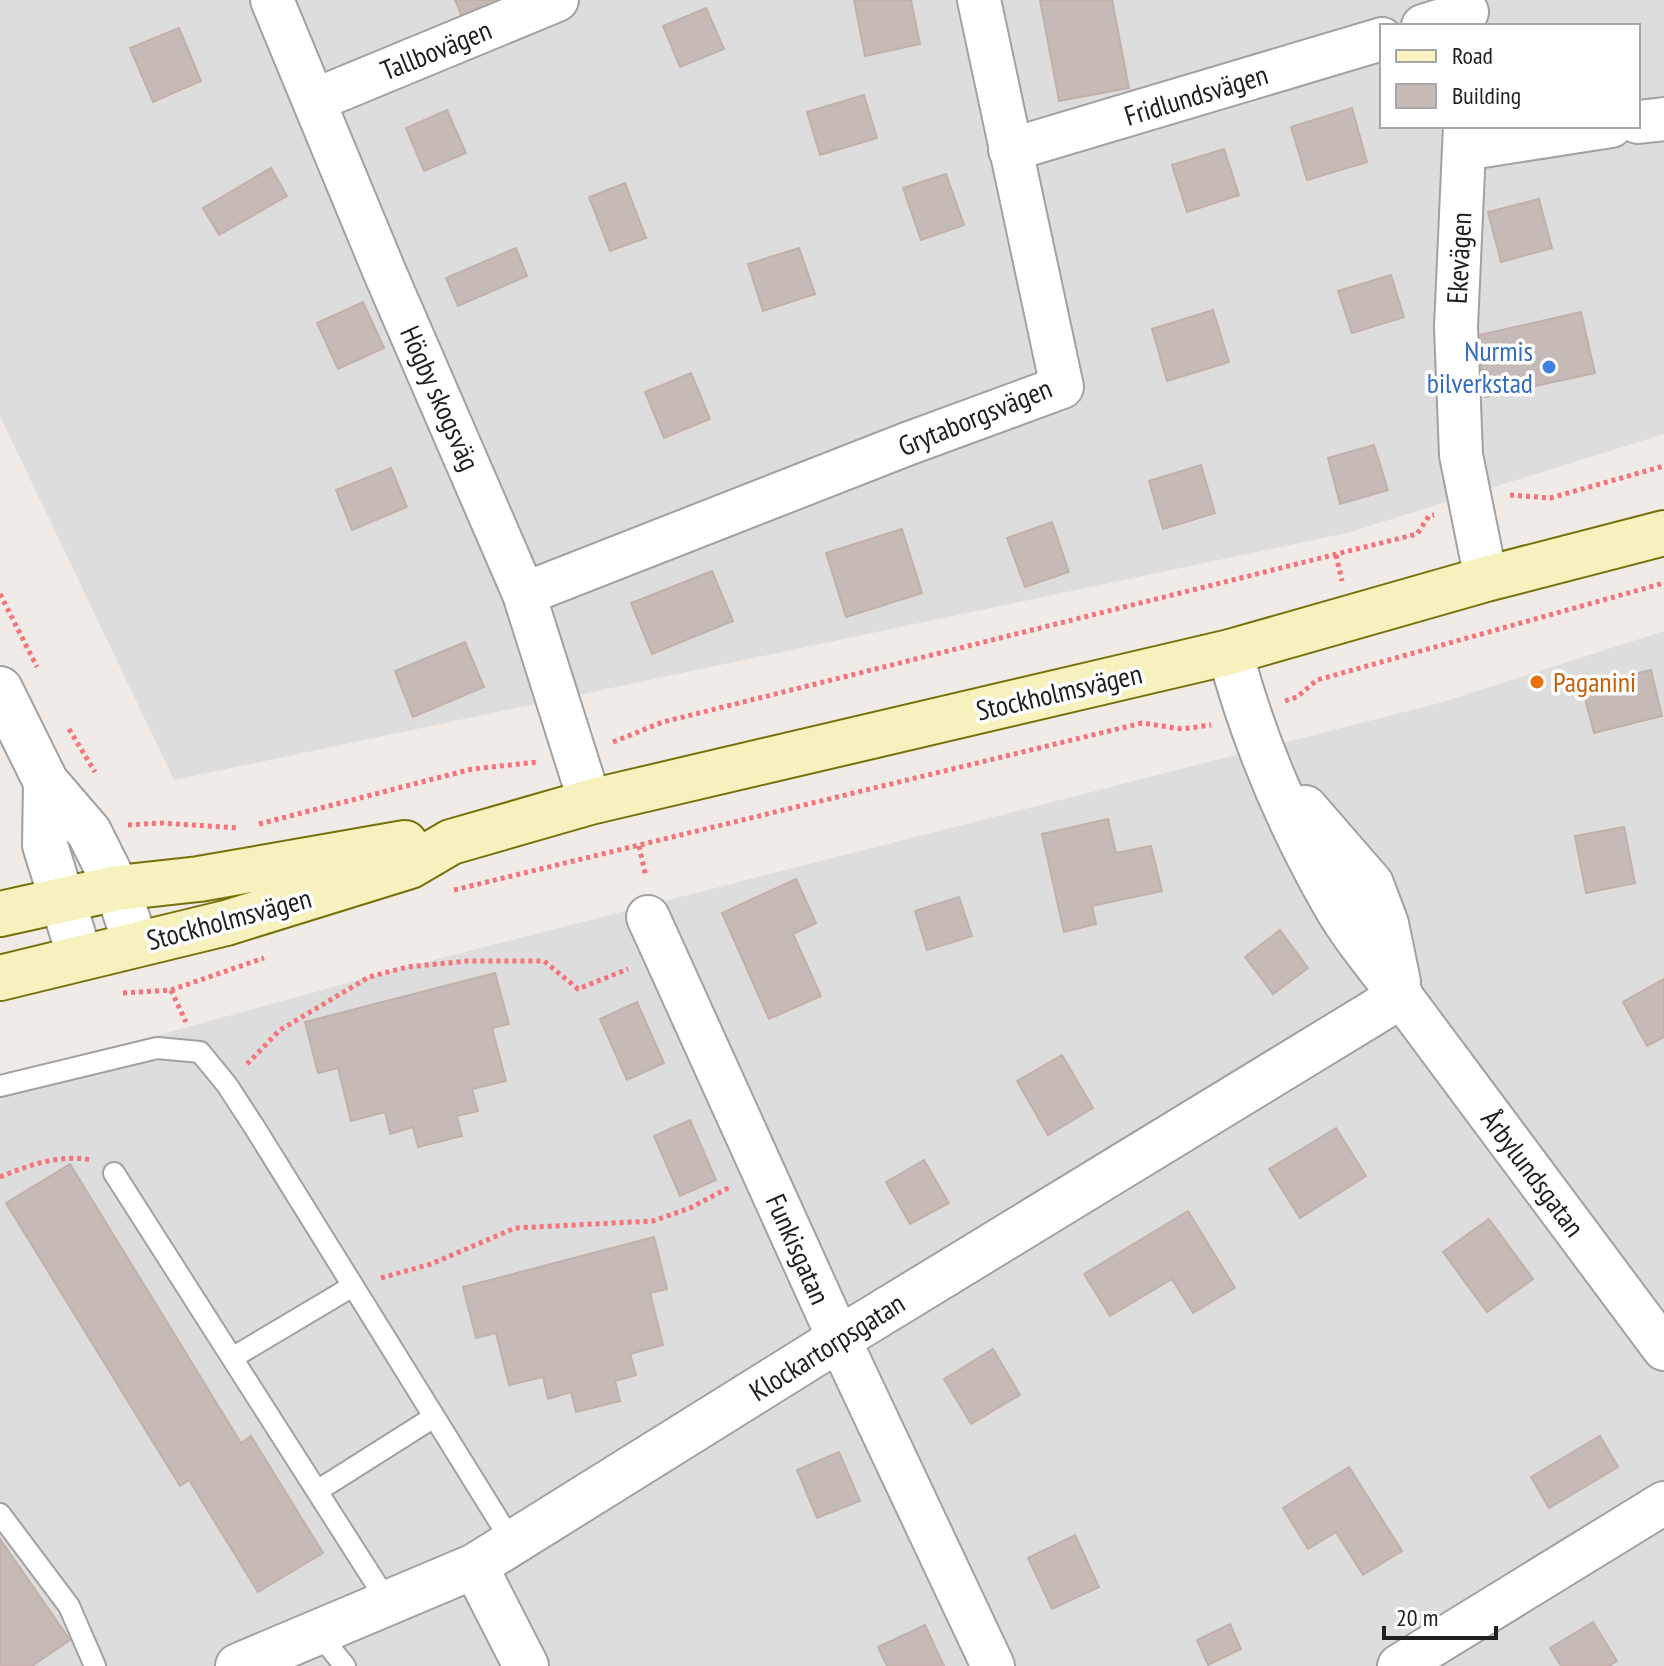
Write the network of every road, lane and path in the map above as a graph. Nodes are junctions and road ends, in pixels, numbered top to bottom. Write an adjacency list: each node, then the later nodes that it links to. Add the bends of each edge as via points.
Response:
1 (272, 0): 7 (street, Högby skogsväg)
2 (557, 0): 7 (street, Tallbovägen)
3 (979, 0): 12 (street, Grytaborgsvägen)
4 (1466, 13): 5 (street)
5 (1430, 24)
6 (1380, 40): 12 (street, Fridlundsvägen)
7 (315, 100): 19 (street, Högby skogsväg)
8 (1664, 119): 9 (street)
9 (1640, 122)
10 (1584, 128): 11 (street)
11 (1464, 137): 14 (street, Ekevägen, via 1456,327 1461,455)
12 (1010, 150): 19 (street, Grytaborgsvägen, via 1062,387)
13 (1664, 466): 14 (path, via 1550,498 1515,494)
14 (1473, 505): 16 (street, Ekevägen); 25 (path, via 1429,516 1417,534 663,722)
15 (1664, 533): 16 (main road, Stockholmsvägen)
16 (1486, 579): 20 (main road, Stockholmsvägen)
17 (1664, 583): 23 (path, via 1317,680 1297,697)
18 (0, 594): 21 (path)
19 (524, 594): 25 (street, Högby skogsväg)
20 (1230, 652): 23 (street, Årbylundsgatan); 28 (main road, Stockholmsvägen)
21 (42, 677)
22 (0, 689): 26 (street)
23 (1246, 714): 32 (path, via 1182,729 1142,723); 41 (street, Årbylundsgatan, via 1334,902)
24 (64, 719): 27 (path)
25 (575, 754): 28 (street, Högby skogsväg); 29 (path, via 472,769 237,829 124,825)
26 (46, 782): 31 (street, via 89,832); 33 (street, via 45,845)
27 (101, 782)
28 (590, 802): 30 (main road, Stockholmsvägen)
29 (120, 816)
30 (451, 842): 31 (main road, Stockholmsvägen, via 403,843); 36 (main road, Stockholmsvägen, via 410,866 226,923)
31 (117, 888): 33 (main road, Stockholmsvägen); 36 (street)
32 (452, 891)
33 (62, 899): 34 (main road, Stockholmsvägen); 38 (street)
34 (0, 914)
35 (656, 936): 42 (path, via 578,989 544,961 468,961 369,977 280,1030); 44 (street, Funkisgatan)
36 (136, 944): 38 (main road, Stockholmsvägen)
37 (275, 954): 40 (path, via 171,990)
38 (80, 957): 39 (main road, Stockholmsvägen)
39 (0, 978)
40 (118, 993)
41 (1401, 996): 48 (street, Klockartorpsgatan); 49 (street, Årbylundsgatan)
42 (227, 1085): 43 (lane, via 200,1052 157,1048); 47 (lane)
43 (0, 1086)
44 (757, 1159): 47 (path, via 739,1183 653,1221 515,1228 431,1264); 48 (street, Funkisgatan)
45 (114, 1173): 46 (path, via 105,1162 77,1157 33,1163); 50 (lane)
46 (0, 1177)
47 (353, 1286): 50 (lane); 51 (lane)
48 (839, 1339): 55 (street, Klockartorpsgatan); 63 (street, Funkisgatan)
49 (1664, 1349)
50 (232, 1358): 52 (lane)
51 (434, 1417): 52 (lane); 55 (lane)
52 (317, 1491): 57 (lane)
53 (1664, 1503): 64 (street)
54 (0, 1514): 59 (lane, via 69,1606)
55 (512, 1542): 56 (street, Klockartorpsgatan)
56 (475, 1566): 57 (street, Klockartorpsgatan); 62 (street)
57 (389, 1604): 58 (street, Klockartorpsgatan)
58 (318, 1633): 60 (street, Klockartorpsgatan); 61 (lane)
59 (95, 1666)
60 (238, 1666)
61 (345, 1666)
62 (526, 1666)
63 (993, 1666)
64 (1399, 1666)

